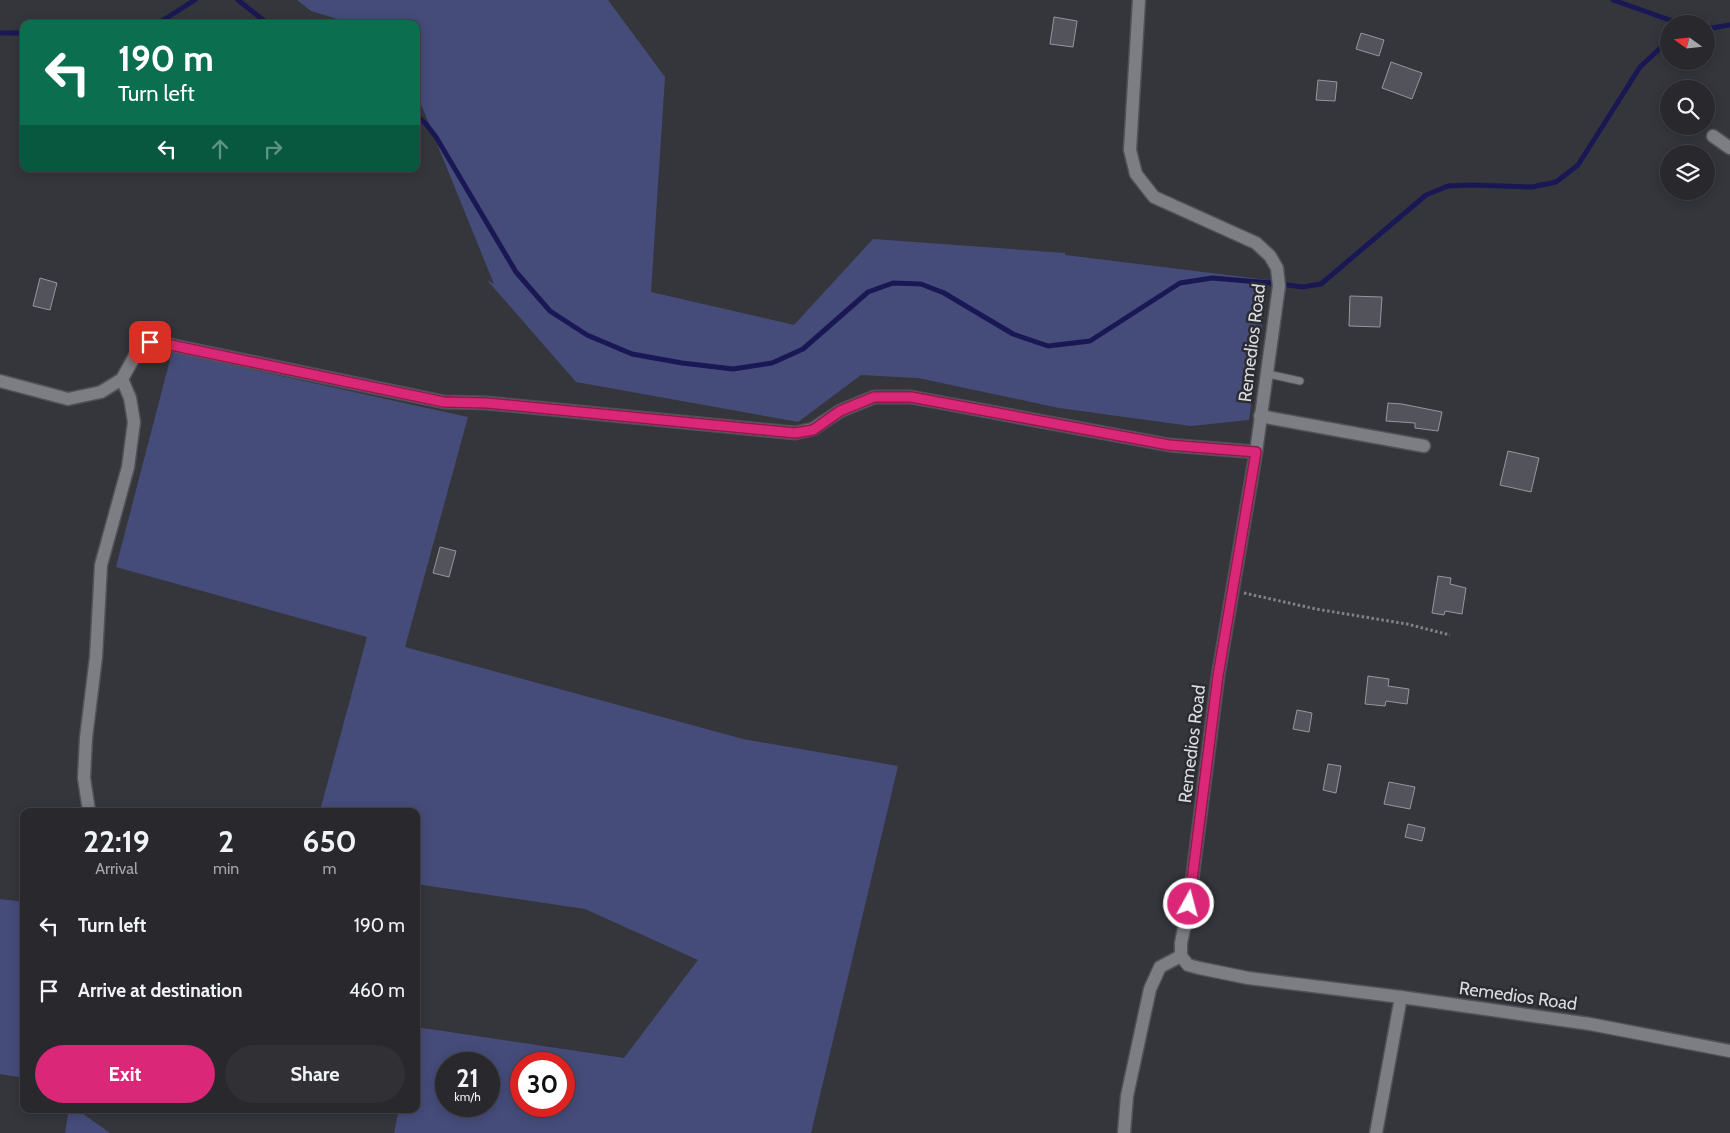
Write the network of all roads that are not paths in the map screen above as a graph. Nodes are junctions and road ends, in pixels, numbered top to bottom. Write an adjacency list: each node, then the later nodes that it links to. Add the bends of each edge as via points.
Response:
1 (1139, 0): 4 (street, Remedios Road, via 1130,150 1136,174 1154,197 1256,243 1270,256 1277,268 1279,286)
2 (1713, 136): 3 (street)
3 (1730, 148)
4 (1268, 374): 7 (lane); 8 (street, Remedios Road)
5 (122, 379): 6 (street, via 101,392 68,399); 10 (street, via 137,352 150,342 444,402 487,403 795,433 813,430 840,411 874,397 911,397 1169,445); 11 (street, via 130,398 134,422 128,466 101,566 96,657 86,738 84,778)
6 (0, 381)
7 (1300, 381)
8 (1260, 416): 9 (street); 10 (street, Remedios Road)
9 (1424, 446)
10 (1256, 452): 12 (street, Remedios Road, via 1218,676)
11 (89, 808)
12 (1181, 956): 13 (street, Remedios Road, via 1188,965 1248,978); 15 (street, via 1160,967 1150,989 1127,1096)
13 (1401, 997): 14 (street, Remedios Road, via 1590,1024); 16 (street)
14 (1730, 1052)
15 (1124, 1133)
16 (1376, 1133)

